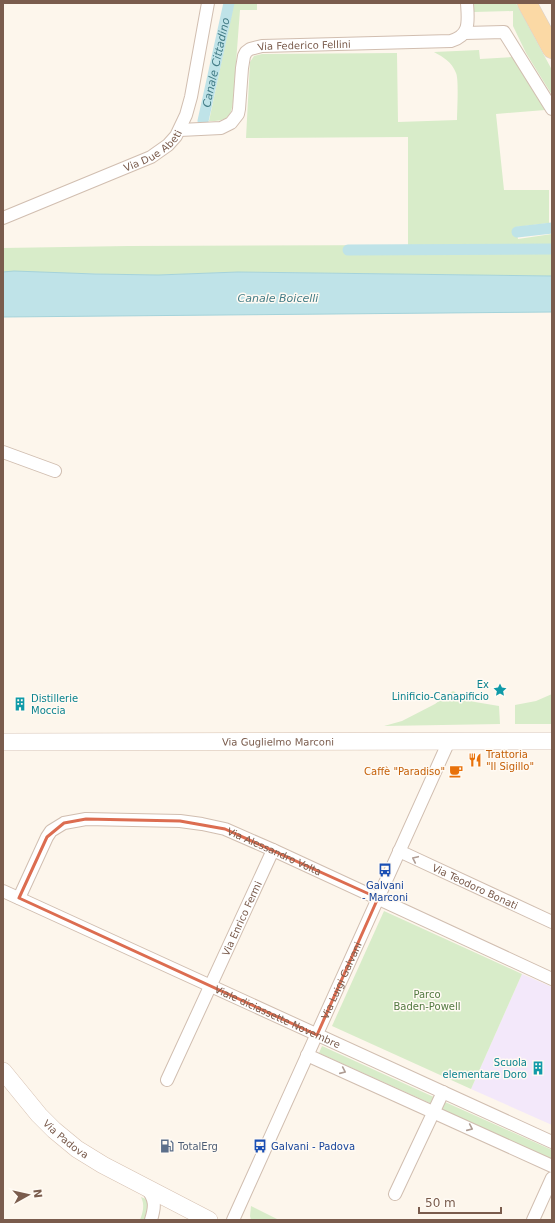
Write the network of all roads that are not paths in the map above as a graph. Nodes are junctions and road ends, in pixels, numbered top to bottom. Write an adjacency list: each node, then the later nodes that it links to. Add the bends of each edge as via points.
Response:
1 (208, 3): 7 (street, Via Due Abeti, via 192,97)
2 (467, 3): 4 (street, via 468,19)
3 (527, 3): 5 (main road)
4 (464, 32): 6 (street, Via Federico Fellini, via 504,32); 7 (street, Via Federico Fellini, via 457,39 445,42 255,47 244,56 239,109 235,119 220,128)
5 (552, 49)
6 (552, 109)
7 (180, 130): 8 (street, Via Due Abeti, via 168,145 151,157)
8 (3, 218)
9 (3, 452): 10 (street)
10 (55, 471)
11 (449, 741): 12 (main road, Via Guglielmo Marconi); 13 (main road, Via Guglielmo Marconi); 15 (street, Via Luigi Galvani)
12 (552, 741)
13 (3, 742)
14 (273, 850): 17 (street, Via Alessandro Volta, via 225,829 202,824 180,821 76,820 64,823 47,837); 18 (street, Via Alessandro Volta); 21 (street, Via Enrico Fermi)
15 (399, 851): 18 (street, Via Luigi Galvani); 19 (street, Via Teodoro Bonati, one-way to 15)
16 (3, 890): 17 (street, Viale diciassette Novembre)
17 (19, 898): 21 (street, Viale diciassette Novembre)
18 (378, 898): 20 (street, Via Alessandro Volta); 22 (street, Via Luigi Galvani)
19 (552, 922)
20 (552, 979)
21 (210, 986): 22 (street, Viale diciassette Novembre); 25 (street, Via Enrico Fermi)
22 (317, 1034): 23 (street, Via Luigi Galvani); 26 (street, Viale diciassette Novembre)
23 (307, 1055): 27 (street, one-way to 27); 35 (street, Via Luigi Galvani)
24 (3, 1071): 31 (main road, Via Padova, via 39,1115 77,1149)
25 (167, 1080)
26 (444, 1092): 27 (street); 28 (street, Viale diciassette Novembre)
27 (434, 1112): 29 (street, one-way to 29); 32 (street)
28 (552, 1142)
29 (552, 1166)
30 (552, 1178): 36 (street)
31 (146, 1187): 33 (street, via 154,1201); 34 (main road, Via Padova)
32 (395, 1194)
33 (151, 1220)
34 (209, 1220)
35 (233, 1220)
36 (533, 1220)

